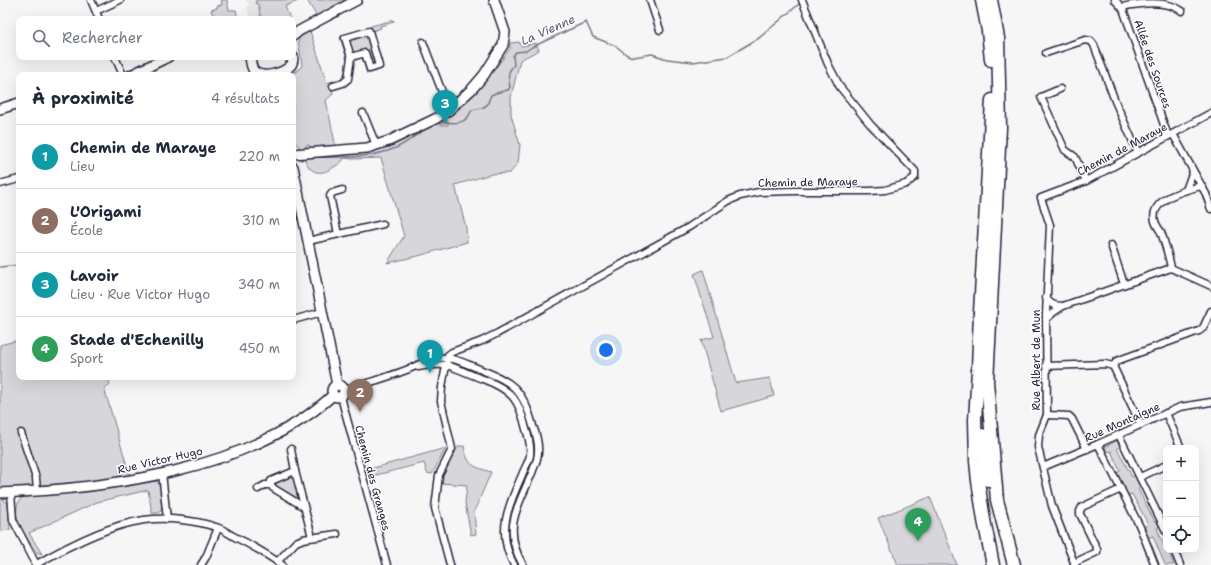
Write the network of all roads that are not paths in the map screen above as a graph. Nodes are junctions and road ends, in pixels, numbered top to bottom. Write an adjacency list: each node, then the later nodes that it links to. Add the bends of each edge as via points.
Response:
1 (91, 0): 11 (street)
2 (120, 0): 11 (street)
3 (357, 0): 15 (street)
4 (494, 0): 33 (street, via 505,32 503,45 484,75)
5 (650, 0): 14 (street)
6 (802, 0): 63 (street, Chemin de Maraye, via 840,88 915,171 915,177 906,184 885,190 759,192 740,196 498,333 452,352)
7 (982, 0): 68 (highway, via 991,52 992,98)
8 (991, 0): 95 (highway, via 998,38 1000,128 987,382 997,500)
9 (1115, 0): 10 (street, Allée des Sources)
10 (1122, 7): 12 (street, via 1168,1); 36 (street, Allée des Sources)
11 (96, 11): 13 (street)
12 (1182, 11)
13 (98, 16)
14 (660, 30)
15 (296, 34)
16 (423, 42): 33 (street)
17 (374, 50): 18 (street); 18 (street, via 379,66 370,69); 20 (street, via 369,31 345,38)
18 (365, 53): 20 (street)
19 (1046, 53): 38 (street, via 1085,40 1091,41)
20 (351, 57): 29 (street, via 346,81)
21 (116, 60): 25 (street)
22 (162, 60): 26 (street)
23 (251, 60): 27 (street)
24 (293, 60): 28 (street, via 290,67)
25 (122, 72)
26 (137, 72)
27 (255, 72)
28 (281, 72)
29 (333, 86)
30 (1060, 89): 42 (street, via 1041,97 1065,150 1075,157)
31 (16, 103): 32 (street)
32 (0, 109)
33 (449, 110): 37 (street, via 407,134)
34 (1211, 113): 36 (street, Chemin de Maraye)
35 (363, 114): 37 (street)
36 (1170, 135): 38 (street, Chemin de Maraye); 40 (street, Allée des Sources)
37 (376, 145): 39 (street, via 367,148)
38 (1138, 152): 42 (street, Chemin de Maraye)
39 (296, 154)
40 (1193, 170): 44 (street, Allée des Sources); 47 (street)
41 (16, 180): 43 (street)
42 (1086, 181): 48 (street, Chemin de Maraye)
43 (0, 184)
44 (1201, 186): 47 (street); 49 (street, Allée des Sources)
45 (296, 190): 52 (street)
46 (342, 190): 51 (street, via 332,192 330,196)
47 (1186, 190): 54 (street, via 1162,201 1155,213)
48 (1041, 198): 57 (street, Rue Albert de Mun, via 1050,225)
49 (1211, 209)
50 (383, 224): 51 (street)
51 (338, 234): 52 (street)
52 (308, 241): 60 (street)
53 (1111, 245): 55 (street)
54 (1171, 268): 55 (street); 56 (street)
55 (1124, 284): 58 (street)
56 (1211, 286)
57 (1046, 298): 58 (street, via 1055,306); 62 (street, Rue Albert de Mun)
58 (1063, 306): 62 (street)
59 (1211, 311): 66 (street, via 1199,331 1122,359)
60 (322, 312): 61 (street); 69 (street)
61 (296, 319)
62 (1046, 319): 65 (street, Rue Albert de Mun)
63 (447, 358): 64 (street); 67 (street, via 429,359); 106 (street, via 506,381 521,394 529,411 536,434 537,459 516,510 512,530 515,548)
64 (446, 366): 67 (street, via 432,364); 104 (street, via 441,401 452,449 439,475 435,508); 105 (street, via 502,388 514,398 522,412 531,446 530,457 508,509 504,533 507,551)
65 (1046, 366): 66 (street); 72 (street, Rue Albert de Mun)
66 (1113, 366): 73 (street)
67 (413, 368): 69 (street)
68 (978, 370): 107 (highway, via 974,420 976,461 984,520); 108 (highway, via 988,480)
69 (339, 392): 83 (street, Rue Victor Hugo, via 289,429 213,460); 103 (street, Chemin des Granges)
70 (1211, 402): 71 (street, Rue Montaigne, via 1186,405)
71 (1166, 413): 73 (street, Rue Montaigne); 77 (street)
72 (1047, 415): 79 (street, via 1069,416); 81 (street, Rue Albert de Mun, via 1039,435 1038,447)
73 (1140, 425): 75 (street, Rue Montaigne)
74 (21, 433): 88 (street, via 36,478)
75 (1119, 435): 76 (street, Rue Montaigne); 84 (street)
76 (1098, 444): 79 (street, Rue Montaigne); 87 (street)
77 (1180, 445)
78 (290, 449): 82 (street)
79 (1087, 449): 81 (street, Rue Montaigne)
80 (1163, 466): 84 (street)
81 (1043, 467): 100 (street, Rue Albert de Mun, via 1052,506)
82 (295, 471): 85 (street, via 271,481); 91 (street)
83 (162, 473): 88 (street, Rue Victor Hugo, via 106,484); 92 (street)
84 (1140, 477): 93 (street)
85 (271, 485): 86 (street); 91 (street)
86 (258, 489)
87 (1121, 489): 100 (street, via 1080,510 1097,552); 111 (street)
88 (37, 491): 90 (street, Rue Victor Hugo)
89 (0, 493): 90 (street, Rue Victor Hugo)
90 (11, 493): 101 (street, via 13,520)
91 (304, 507): 97 (street)
92 (167, 519): 94 (street); 101 (street, via 123,524 88,538)
93 (1163, 525)
94 (218, 528): 99 (street); 102 (street)
95 (1006, 532): 109 (highway); 110 (highway)
96 (337, 534): 97 (street)
97 (312, 537): 99 (street, via 296,542)
98 (1175, 553): 112 (street)
99 (280, 563)
100 (1074, 564)
101 (35, 565)
102 (201, 565)
103 (387, 565)
104 (450, 565)
105 (514, 565)
106 (522, 565)
107 (994, 565)
108 (1006, 565)
109 (1014, 565)
110 (1019, 565)
111 (1155, 565)
112 (1180, 565)

